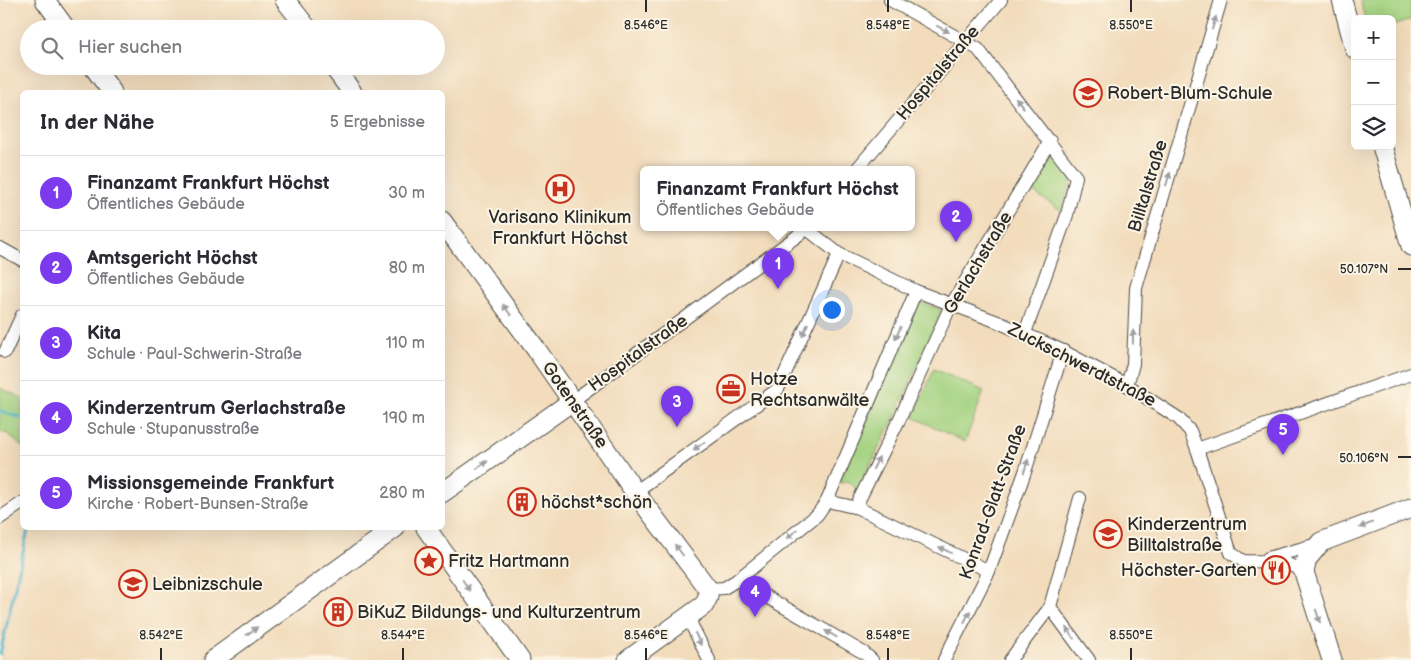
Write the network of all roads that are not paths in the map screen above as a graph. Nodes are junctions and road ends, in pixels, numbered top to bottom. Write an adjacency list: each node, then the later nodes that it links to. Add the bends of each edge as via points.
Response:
1 (45, 0): 7 (main road)
2 (285, 0): 8 (main road)
3 (890, 0): 10 (street, one-way to 10)
4 (1001, 0): 10 (street, Hospitalstraße)
5 (1221, 0): 32 (street, Billtalstraße, one-way to 5, via 1133,364 1136,288)
6 (1342, 0): 9 (main road)
7 (59, 20)
8 (301, 20)
9 (1351, 34)
10 (965, 40): 15 (street, one-way to 10, via 978,50); 17 (street, Hospitalstraße)
11 (100, 75): 13 (main road)
12 (340, 75): 14 (main road)
13 (111, 90)
14 (351, 90)
15 (1050, 142): 26 (street, Gerlachstraße); 28 (street, via 1073,171 1076,181)
16 (1383, 150): 21 (main road)
17 (859, 166)
18 (445, 225): 33 (main road, Gotenstraße, one-way to 18)
19 (804, 231): 33 (street, Hospitalstraße)
20 (812, 231): 23 (street, Zuckschwerdtstraße)
21 (1411, 246)
22 (0, 248): 24 (street)
23 (839, 254): 25 (street, Zuckschwerdtstraße); 36 (street, one-way to 36, via 778,389)
24 (20, 259)
25 (916, 291): 26 (street, Zuckschwerdtstraße); 38 (street, one-way to 38)
26 (951, 305): 28 (street, Zuckschwerdtstraße); 40 (street, Gerlachstraße, one-way to 26, via 858,500 901,416)
27 (20, 319): 30 (street)
28 (1025, 334): 29 (street, Zuckschwerdtstraße)
29 (1063, 351): 32 (street, Zuckschwerdtstraße); 47 (street, Konrad-Glatt-Straße, one-way to 29)
30 (5, 352)
31 (1411, 374): 34 (street)
32 (1127, 385): 34 (street, Zuckschwerdtstraße, via 1178,418 1190,431)
33 (571, 402): 35 (main road, Hospitalstraße, one-way to 33); 36 (main road, Gotenstraße)
34 (1197, 450): 46 (street, Zuckschwerdtstraße, via 1231,553 1243,562)
35 (445, 491)
36 (635, 492): 50 (main road, Gotenstraße, one-way to 36)
37 (1080, 498): 51 (street)
38 (827, 500): 40 (street); 49 (street, one-way to 49, via 817,514)
39 (20, 504): 42 (street)
40 (858, 508): 47 (street, one-way to 40)
41 (1411, 508): 45 (main road, one-way to 45)
42 (0, 518)
43 (392, 530): 53 (main road, one-way to 43)
44 (427, 530): 54 (main road, one-way to 54)
45 (1322, 542): 46 (street); 48 (main road, via 1307,559)
46 (1261, 560): 48 (street, Zuckschwerdtstraße, via 1284,562)
47 (989, 571): 58 (street, Konrad-Glatt-Straße, one-way to 47)
48 (1304, 572): 61 (main road, one-way to 61)
49 (737, 580): 50 (street, via 724,588); 57 (street, one-way to 49, via 864,652)
50 (708, 589): 52 (main road, via 704,605)
51 (1050, 607): 59 (street); 60 (street, one-way to 51)
52 (688, 618): 55 (main road); 56 (street, one-way to 56)
53 (213, 660)
54 (520, 660)
55 (628, 660)
56 (708, 660)
57 (872, 660)
58 (944, 660)
59 (1010, 660)
60 (1089, 660)
61 (1332, 660)

